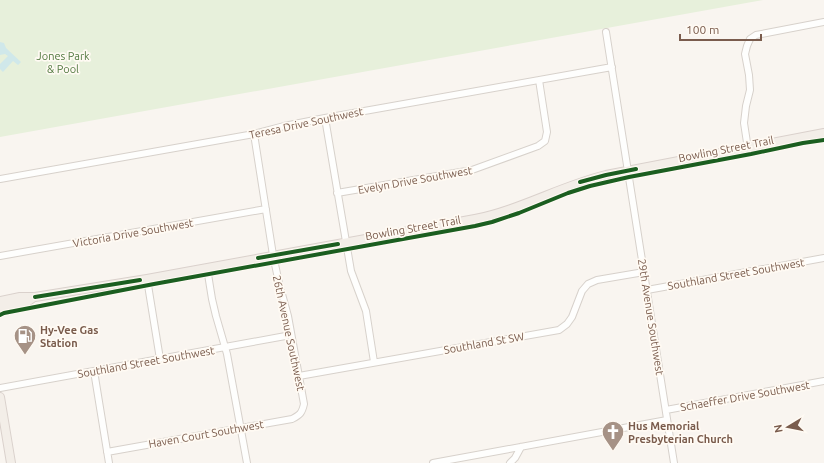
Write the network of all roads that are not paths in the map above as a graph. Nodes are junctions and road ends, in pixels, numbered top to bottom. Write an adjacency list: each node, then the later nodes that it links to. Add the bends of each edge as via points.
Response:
1 (824, 22): 8 (street, via 750,38 745,54 750,90 744,123)
2 (606, 32): 3 (street, 29th Avenue Southwest)
3 (612, 67): 4 (street, Teresa Drive Southwest); 9 (street, 29th Avenue Southwest)
4 (539, 80): 5 (street, Teresa Drive Southwest); 11 (street, Evelyn Drive Southwest, via 547,132 545,141 538,146 472,170)
5 (325, 118): 7 (street, Teresa Drive Southwest); 11 (street)
6 (824, 133): 8 (main road)
7 (254, 134): 10 (street, Teresa Drive Southwest); 12 (street, 26th Avenue Southwest)
8 (748, 148): 9 (main road)
9 (628, 171): 13 (main road, via 579,182 484,217); 18 (street, 29th Avenue Southwest)
10 (0, 179)
11 (337, 193): 13 (street)
12 (266, 209): 14 (street, 26th Avenue Southwest); 15 (street, Victoria Drive Southwest)
13 (346, 243): 14 (main road); 27 (street, via 351,271 366,311)
14 (273, 255): 17 (main road); 24 (street, 26th Avenue Southwest)
15 (0, 256)
16 (824, 258): 20 (street, Southland Street Southwest)
17 (207, 268): 19 (main road); 25 (street, via 214,310)
18 (644, 272): 20 (street, 29th Avenue Southwest); 27 (street, Southland St SW, via 597,280 588,284 582,291 572,317 559,330)
19 (147, 279): 21 (main road); 26 (street)
20 (647, 290): 33 (street, 29th Avenue Southwest)
21 (35, 297): 22 (main road); 23 (main road, via 27,302)
22 (0, 301)
23 (0, 309)
24 (292, 335): 25 (street, Southland Street Southwest); 29 (street, 26th Avenue Southwest)
25 (225, 347): 26 (street, Southland Street Southwest); 36 (street)
26 (160, 359): 28 (street, Southland Street Southwest)
27 (374, 362): 29 (street, Southland St SW)
28 (94, 371): 31 (street, Southland Street Southwest); 38 (street)
29 (298, 376): 34 (street, 26th Avenue Southwest)
30 (824, 381): 33 (street, Schaeffer Drive Southwest)
31 (0, 388)
32 (0, 397): 39 (main road)
33 (666, 410): 35 (street, 29th Avenue Southwest)
34 (303, 411): 36 (street, Haven Court Southwest, via 299,416 292,418)
35 (667, 420): 37 (street, Schaeffer Drive Southwest); 44 (street, 29th Avenue Southwest)
36 (240, 428): 38 (street, Haven Court Southwest); 41 (street)
37 (521, 447): 42 (street, Schaeffer Drive Southwest); 43 (street)
38 (107, 452): 40 (street)
39 (11, 463)
40 (109, 463)
41 (247, 463)
42 (433, 463)
43 (510, 463)
44 (674, 463)

